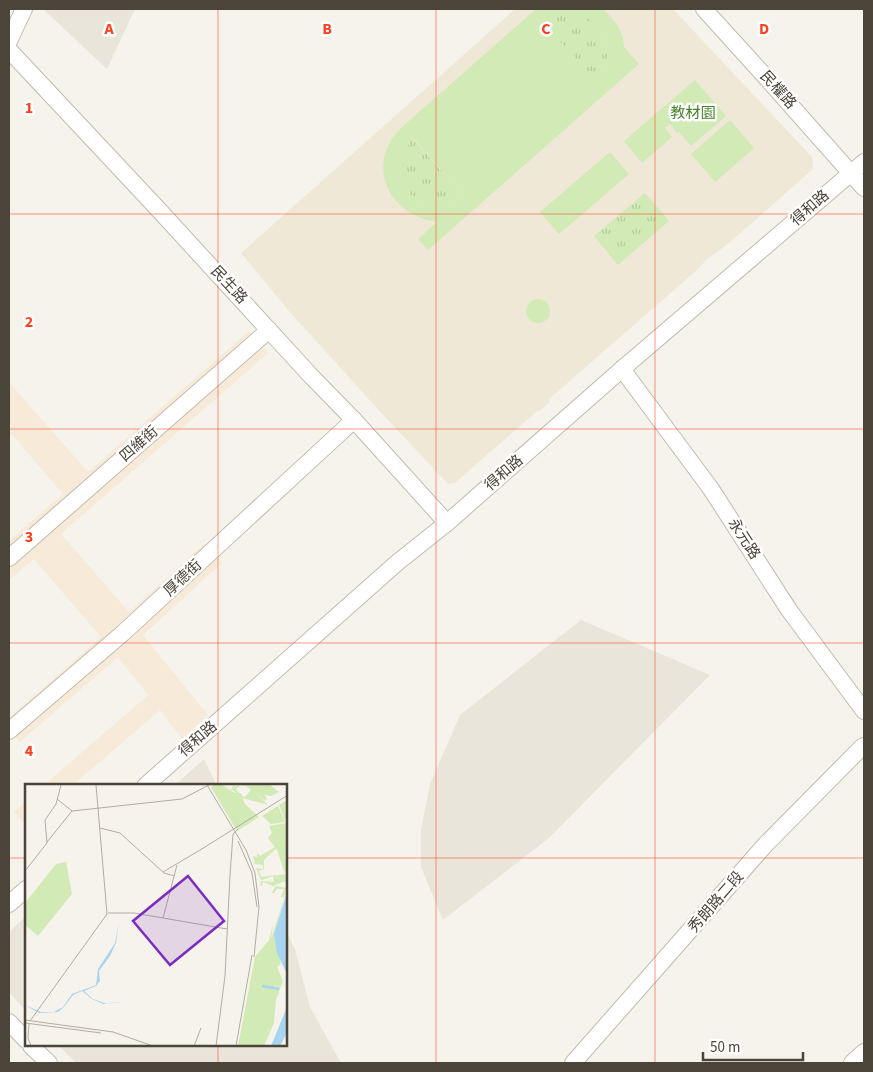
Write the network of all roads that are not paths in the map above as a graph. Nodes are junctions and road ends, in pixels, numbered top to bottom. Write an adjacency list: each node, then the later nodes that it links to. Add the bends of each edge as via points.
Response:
1 (24, 9): 3 (street)
2 (704, 9): 6 (street, 民權路)
3 (9, 41)
4 (9, 50): 8 (street, 民生路)
5 (864, 162): 6 (street, 得和路)
6 (852, 173): 7 (street, 民權路); 9 (street, 得和路)
7 (864, 188)
8 (269, 330): 10 (street, 民生路); 12 (street, 四維街)
9 (622, 369): 11 (street, 得和路); 13 (street, 永元路, via 711,489 789,610)
10 (354, 420): 11 (street, 民生路); 14 (street, 厚德街, via 123,634)
11 (446, 523): 16 (street, 得和路)
12 (9, 558)
13 (864, 711)
14 (9, 731)
15 (864, 746): 24 (street, 秀朗路二段, via 766,844)
16 (147, 784)
17 (25, 889): 18 (street)
18 (9, 904)
19 (9, 1022): 20 (street)
20 (25, 1039)
21 (32, 1047): 23 (street)
22 (864, 1052): 25 (street)
23 (49, 1063)
24 (573, 1063)
25 (852, 1063)

